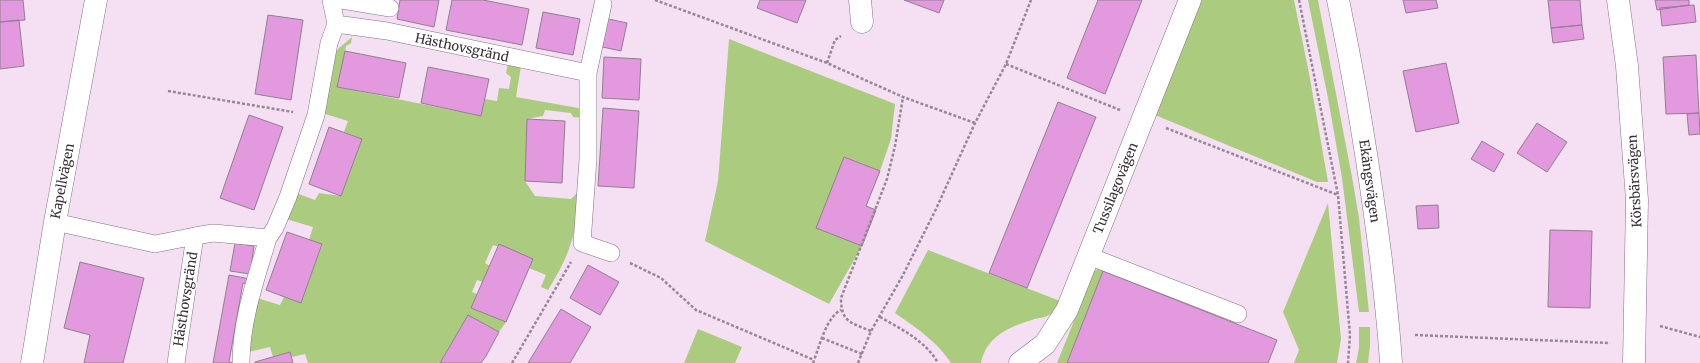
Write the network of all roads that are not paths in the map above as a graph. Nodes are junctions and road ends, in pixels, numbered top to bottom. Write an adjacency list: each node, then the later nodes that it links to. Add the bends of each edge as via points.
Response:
1 (96, 0): 13 (street, Kapellvägen)
2 (331, 0): 11 (lane)
3 (342, 0): 9 (lane)
4 (860, 0): 10 (street)
5 (1190, 0): 17 (street, Tussilagovägen)
6 (1338, 0): 23 (street, Ekängsvägen, via 1376,218)
7 (1618, 0): 24 (street, Körsbärsvägen, via 1627,66 1637,200)
8 (603, 4): 12 (lane)
9 (390, 8)
10 (862, 22)
11 (336, 24): 12 (lane, Hästhovsgränd, via 387,31); 15 (lane, via 329,43 316,116 288,197)
12 (588, 73): 16 (lane, via 588,159 582,243)
13 (55, 222): 14 (lane, Hästhovsgränd, via 155,244); 19 (street, Kapellvägen)
14 (195, 236): 15 (lane, Hästhovsgränd, via 213,233); 20 (lane, Hästhovsgränd)
15 (268, 238): 21 (lane, via 247,309)
16 (611, 253)
17 (1089, 256): 18 (lane); 22 (street, Tussilagovägen, via 1067,310 1045,344)
18 (1238, 314)
19 (32, 363)
20 (176, 363)
21 (241, 363)
22 (1020, 363)
23 (1391, 363)
24 (1634, 363)

